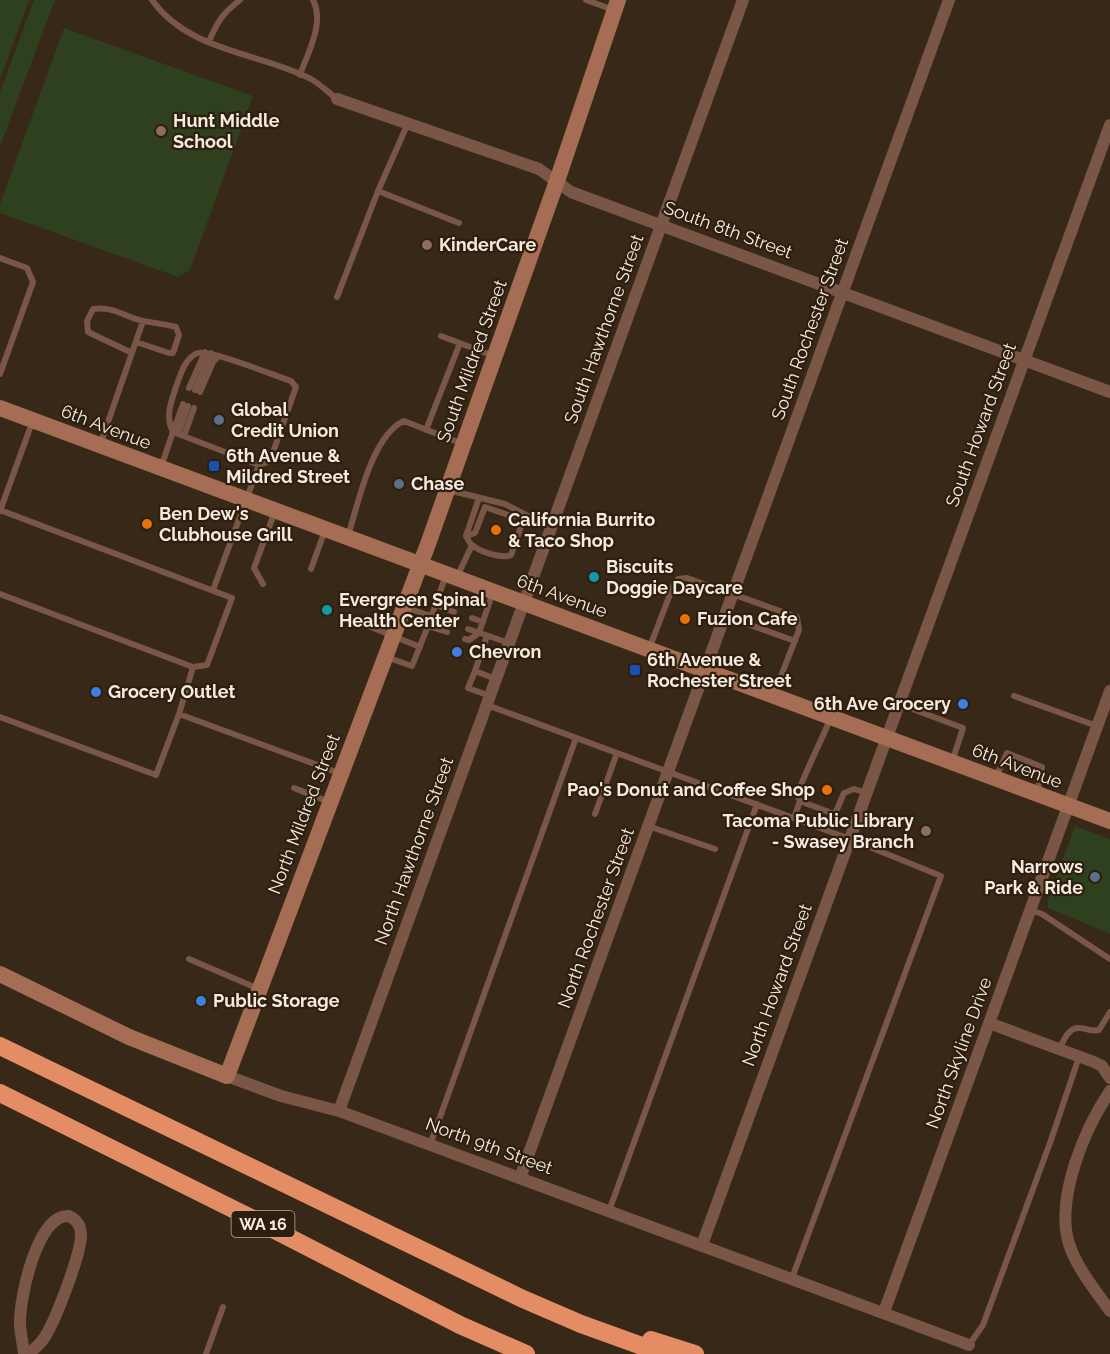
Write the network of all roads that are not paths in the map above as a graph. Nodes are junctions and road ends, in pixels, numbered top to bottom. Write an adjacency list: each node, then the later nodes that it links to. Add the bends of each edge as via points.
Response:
1 (152, 0): 8 (lane, via 183,31)
2 (240, 0): 8 (lane, via 224,12)
3 (313, 0): 9 (lane, via 318,25)
4 (586, 0): 7 (lane)
5 (743, 0): 16 (street, South Hawthorne Street)
6 (949, 0): 18 (street, South Rochester Street)
7 (616, 5): 13 (main road, South Mildred Street)
8 (209, 41): 9 (lane)
9 (300, 75): 10 (lane, via 313,79)
10 (337, 99): 11 (street, South 8th Street)
11 (408, 123): 13 (street, South 8th Street, via 539,169); 14 (lane)
12 (1110, 125): 28 (street, South Howard Street)
13 (557, 181): 16 (street, South 8th Street, via 571,192); 27 (main road, South Mildred Street)
14 (378, 191): 15 (lane); 19 (lane)
15 (459, 223)
16 (662, 224): 18 (street, South 8th Street); 45 (street, South Hawthorne Street)
17 (0, 258): 29 (lane, via 27,268 33,282)
18 (843, 292): 28 (street, South 8th Street); 57 (street, South Rochester Street)
19 (337, 297)
20 (143, 321): 22 (lane); 22 (lane, via 176,327 180,335 173,353); 24 (lane, via 106,308 93,309 87,321 88,332)
21 (441, 336): 23 (lane)
22 (136, 342): 24 (lane)
23 (460, 343): 27 (lane); 33 (lane)
24 (132, 353): 36 (lane)
25 (208, 353): 26 (lane); 26 (lane, via 195,390); 34 (lane, via 191,357 180,376 169,407 170,427)
26 (219, 356): 37 (lane, via 296,384 270,458)
27 (495, 356): 35 (main road, South Mildred Street)
28 (1024, 360): 30 (street, South 8th Street); 88 (street, South Howard Street)
29 (0, 374)
30 (1110, 392)
31 (0, 408): 32 (main road, 6th Avenue)
32 (33, 420): 36 (main road, 6th Avenue); 42 (lane)
33 (426, 430): 35 (lane); 48 (lane, via 404,422 389,431 371,465)
34 (178, 434): 34 (lane, via 188,406); 37 (lane); 38 (lane)
35 (463, 444): 39 (main road, South Mildred Street)
36 (100, 445): 38 (main road, 6th Avenue)
37 (259, 465): 41 (lane)
38 (160, 468): 41 (main road, 6th Avenue)
39 (447, 489): 40 (lane); 50 (main road, South Mildred Street)
40 (478, 498): 44 (lane, via 505,504); 47 (lane)
41 (246, 500): 43 (main road, 6th Avenue); 54 (lane)
42 (0, 510): 54 (lane)
43 (275, 510): 46 (main road, 6th Avenue); 53 (lane, via 254,568)
44 (525, 515): 45 (lane); 47 (lane, via 511,516 485,507 475,533); 49 (lane, via 511,555 505,557)
45 (551, 528): 58 (street, South Hawthorne Street)
46 (325, 529): 48 (main road, 6th Avenue); 51 (lane)
47 (466, 536): 49 (lane)
48 (347, 537): 50 (main road, 6th Avenue)
49 (472, 545): 52 (lane)
50 (420, 565): 52 (main road, 6th Avenue); 60 (main road, North Mildred Street)
51 (311, 569)
52 (451, 577): 55 (main road, 6th Avenue); 59 (lane)
53 (263, 584)
54 (213, 590): 80 (lane, via 232,598 207,665)
55 (494, 592): 58 (main road, 6th Avenue); 66 (lane)
56 (0, 594): 80 (lane)
57 (733, 594): 63 (street, South Rochester Street); 75 (lane, via 797,617 799,630); 78 (lane, via 687,578 678,579)
58 (524, 603): 76 (street, North Hawthorne Street); 78 (main road, 6th Avenue)
59 (436, 605): 61 (lane); 62 (lane)
60 (404, 607): 62 (lane); 72 (main road, North Mildred Street)
61 (454, 612)
62 (432, 616): 65 (lane); 68 (lane)
63 (725, 616): 75 (lane); 81 (street, South Rochester Street)
64 (472, 618): 66 (lane)
65 (450, 622)
66 (483, 622): 71 (lane)
67 (361, 623): 72 (lane)
68 (428, 626): 70 (lane); 77 (lane)
69 (468, 629): 71 (lane)
70 (447, 633)
71 (479, 633): 73 (lane); 74 (lane)
72 (392, 636): 77 (lane); 79 (main road, North Mildred Street)
73 (488, 636): 76 (lane); 82 (lane)
74 (465, 639)
75 (795, 641): 85 (lane)
76 (509, 643): 83 (street, North Hawthorne Street)
77 (420, 647): 79 (lane, via 412,666)
78 (649, 649): 81 (main road, 6th Avenue)
79 (384, 657): 98 (main road, North Mildred Street)
80 (193, 667): 89 (lane)
81 (705, 670): 85 (main road, 6th Avenue); 97 (street, North Rochester Street)
82 (475, 671): 83 (lane); 87 (lane, via 468,688)
83 (496, 679): 87 (street, North Hawthorne Street)
84 (1110, 691): 92 (street, North Skyline Drive)
85 (773, 696): 91 (main road, 6th Avenue)
86 (1014, 696): 92 (lane)
87 (488, 700): 93 (lane); 129 (street, North Hawthorne Street)
88 (899, 704): 94 (street, South Howard Street); 96 (lane, via 963,728)
89 (179, 714): 90 (lane, via 156,776); 98 (lane)
90 (0, 717)
91 (831, 717): 94 (main road, 6th Avenue); 103 (lane, via 800,786)
92 (1103, 720): 106 (street, North Skyline Drive)
93 (576, 738): 95 (lane); 130 (lane)
94 (887, 738): 96 (main road, 6th Avenue); 101 (street, North Howard Street)
95 (618, 753): 97 (lane); 107 (lane)
96 (952, 762): 99 (main road, 6th Avenue)
97 (668, 772): 105 (lane); 111 (street, North Rochester Street)
98 (340, 773): 104 (main road, North Mildred Street)
99 (995, 778): 102 (main road, 6th Avenue); 102 (lane, via 1007,753 1042,767)
100 (294, 788): 104 (lane)
101 (867, 793): 108 (lane, via 854,789 844,793); 113 (street, North Howard Street)
102 (1037, 794): 106 (main road, 6th Avenue)
103 (800, 801): 108 (lane); 109 (lane)
104 (329, 802): 119 (main road, North Mildred Street)
105 (757, 804): 109 (lane); 132 (lane)
106 (1068, 806): 110 (main road, 6th Avenue); 115 (street, North Skyline Drive)
107 (596, 814)
108 (834, 814): 112 (lane)
109 (794, 818): 112 (lane)
110 (1110, 821)
111 (648, 826): 114 (lane); 131 (street, North Rochester Street)
112 (828, 830): 113 (lane)
113 (850, 839): 133 (street, North Howard Street); 135 (lane, via 941,876)
114 (715, 849)
115 (1030, 910): 117 (lane); 121 (street, North Skyline Drive)
116 (189, 959): 119 (lane)
117 (1110, 959)
118 (0, 974): 125 (main road, North 9th Street, via 129,1037)
119 (260, 989): 125 (main road, North Mildred Street)
120 (1110, 1011): 123 (lane, via 1099,1030 1073,1029)
121 (989, 1023): 123 (street); 138 (street, North Skyline Drive)
122 (0, 1046): 134 (highway, WA 16)
123 (1060, 1049): 124 (street)
124 (1079, 1056): 126 (street, via 1102,1066); 139 (lane, via 983,1325)
125 (227, 1076): 129 (street, North 9th Street)
126 (1110, 1078)
127 (1110, 1091): 137 (street, via 1098,1109 1075,1164 1065,1209 1065,1228 1072,1252)
128 (0, 1093): 142 (highway, WA 16, via 460,1325)
129 (339, 1111): 130 (street, North 9th Street)
130 (430, 1145): 131 (street, North 9th Street)
131 (520, 1178): 132 (street, North 9th Street)
132 (609, 1210): 133 (street, North 9th Street)
133 (702, 1245): 135 (street, North 9th Street)
134 (425, 1250): 143 (highway, WA 16, via 571,1320); 144 (highway, via 572,1311)
135 (792, 1278): 138 (street, North 9th Street)
136 (224, 1307): 141 (lane)
137 (1110, 1311)
138 (884, 1312): 139 (street, North 9th Street)
139 (969, 1345)
140 (26, 1354): 140 (street, via 49,1331 76,1258 80,1229 69,1216 62,1216 47,1228 32,1261 20,1313)
141 (206, 1354)
142 (526, 1354)
143 (664, 1354)
144 (695, 1354)

